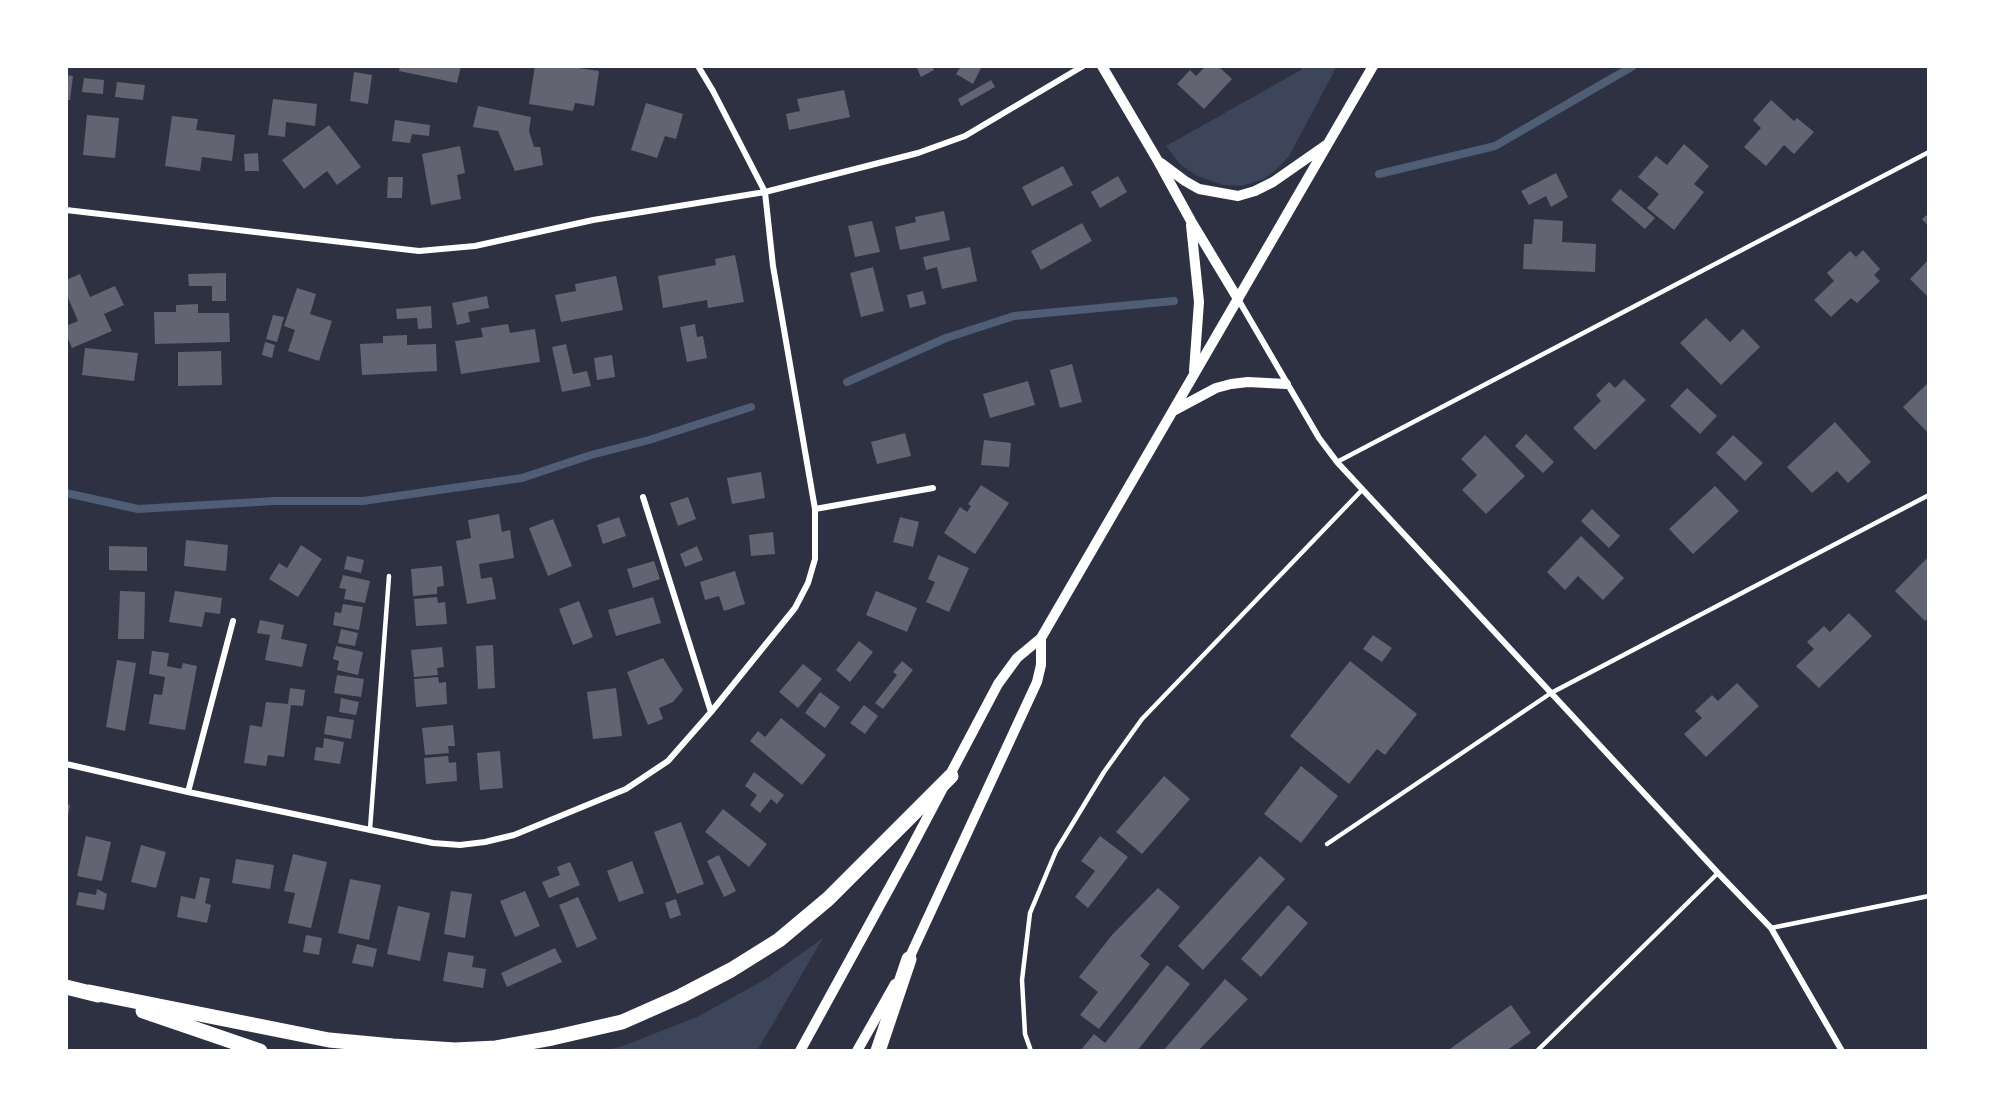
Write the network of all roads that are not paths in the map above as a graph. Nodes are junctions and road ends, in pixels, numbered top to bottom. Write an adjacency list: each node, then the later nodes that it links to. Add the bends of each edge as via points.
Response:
1 (698, 66): 8 (street)
2 (1083, 66): 8 (street, via 948,142)
3 (1102, 66): 7 (street)
4 (1373, 66): 5 (street)
5 (1329, 142): 7 (street, via 1273,182 1238,196 1199,189); 11 (street)
6 (1929, 152): 15 (lane)
7 (1158, 161): 10 (street)
8 (765, 192): 9 (street, via 593,220 475,246 419,251); 20 (street, via 773,266)
9 (66, 210)
10 (1191, 221): 11 (street); 12 (street, via 1199,302)
11 (1238, 299): 12 (street); 13 (street)
12 (1193, 377): 14 (street)
13 (1286, 384): 14 (street, via 1231,384); 15 (street)
14 (1173, 411): 23 (street)
15 (1336, 462): 17 (street)
16 (933, 488): 20 (street)
17 (1361, 491): 24 (street); 41 (lane, via 1142,719 1056,851 1030,913 1022,980 1025,1034)
18 (1929, 495): 24 (lane)
19 (643, 497): 25 (street)
20 (814, 509): 25 (street, via 815,559 800,599)
21 (389, 576): 29 (lane)
22 (233, 621): 28 (street)
23 (1041, 638): 27 (street, via 1017,658 998,684); 34 (street, via 1037,682)
24 (1551, 693): 30 (lane); 31 (street)
25 (711, 712): 29 (street, via 668,761 626,789 514,835 460,845)
26 (66, 764): 28 (street)
27 (951, 776): 36 (main road, via 828,899 779,939 731,970 622,1022 496,1048 444,1049 329,1040); 38 (street)
28 (188, 792): 29 (street)
29 (370, 829)
30 (1327, 844)
31 (1718, 873): 33 (street); 42 (lane)
32 (1929, 896): 33 (lane)
33 (1772, 928): 43 (street)
34 (909, 959): 39 (street); 40 (main road)
35 (66, 987): 36 (main road)
36 (89, 992): 37 (main road)
37 (260, 1051)
38 (800, 1051)
39 (857, 1051)
40 (878, 1051)
41 (1031, 1051)
42 (1537, 1051)
43 (1842, 1051)

